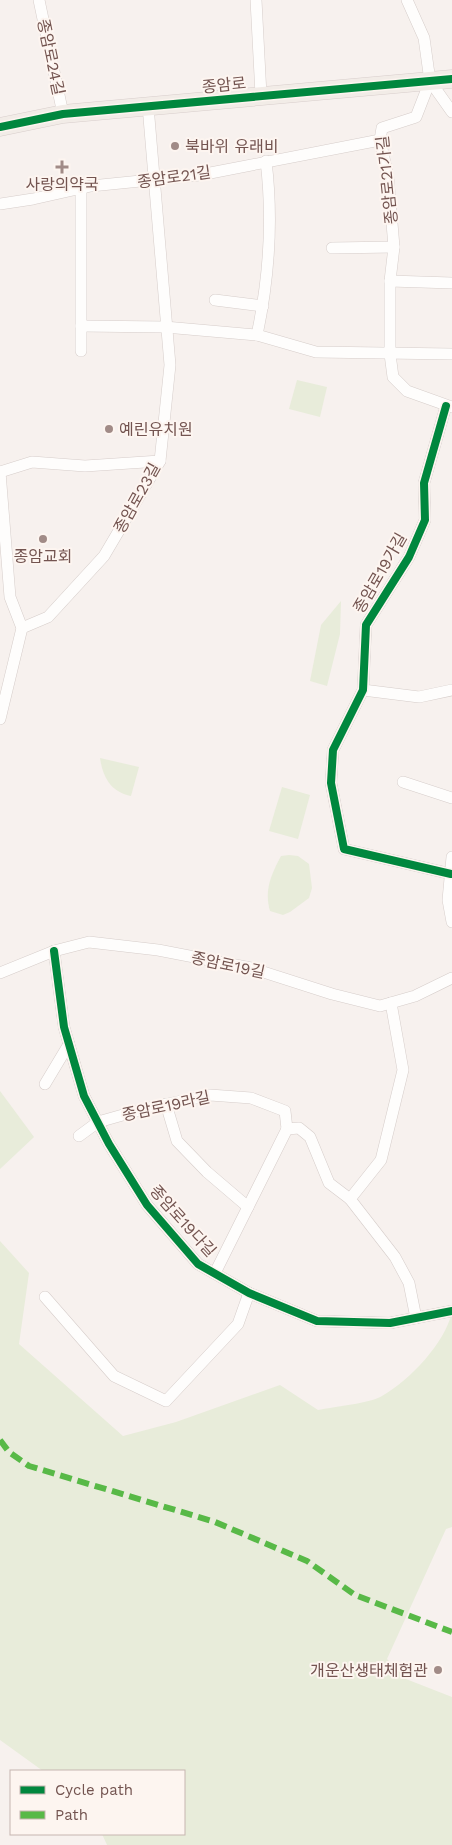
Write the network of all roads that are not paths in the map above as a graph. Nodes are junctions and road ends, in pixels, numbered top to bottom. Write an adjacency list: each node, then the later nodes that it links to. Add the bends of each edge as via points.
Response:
1 (39, 0): 9 (street, 종암로24길)
2 (256, 0): 6 (street)
3 (407, 0): 5 (street, via 424,38)
4 (452, 79): 5 (main road, 종암로)
5 (430, 81): 6 (main road, 종암로); 8 (street); 11 (street, 종암로21가길, via 416,117 382,128)
6 (261, 95): 7 (main road, 종암로)
7 (148, 106): 9 (main road, 종암로); 13 (street, 종암로23길)
8 (452, 112)
9 (63, 114): 10 (main road, 종암로)
10 (0, 127)
11 (380, 140): 12 (street, 종암로21길); 16 (street, 종암로21가길, via 388,176)
12 (266, 161): 13 (street, 종암로21길); 21 (street, via 271,236)
13 (154, 181): 14 (street, 종암로21길); 23 (street, 종암로23길)
14 (80, 189): 15 (street, 종암로21길); 22 (street)
15 (0, 204)
16 (394, 247): 17 (street, 종암로21가길); 18 (street, 종암로21가길)
17 (332, 248)
18 (390, 281): 19 (street); 26 (street, 종암로21가길)
19 (452, 283)
20 (215, 300): 21 (street)
21 (263, 306): 24 (street)
22 (81, 326): 23 (street); 25 (street)
23 (165, 327): 24 (street); 29 (street, 종암로23길, via 170,365)
24 (257, 335): 26 (street, via 316,352)
25 (81, 351)
26 (390, 354): 27 (street); 28 (street, 종암로21가길, via 393,377 407,391)
27 (452, 354)
28 (449, 407): 32 (street, 종암로19가길, via 424,483 425,520 410,557 366,625)
29 (160, 461): 30 (street, via 85,466 32,462); 31 (street, 종암로23길, via 104,556 48,617)
30 (0, 472): 31 (street, via 10,597)
31 (22, 628): 34 (street)
32 (364, 690): 33 (street, via 419,697); 38 (street, 종암로19가길, via 333,750 331,783 344,849)
33 (452, 690)
34 (0, 719)
35 (403, 782): 36 (street)
36 (452, 798)
37 (452, 857): 38 (street)
38 (451, 874): 39 (street, via 448,900)
39 (452, 922)
40 (54, 951): 41 (street, 종암로19길); 43 (street, 종암로19길, via 89,942 158,950 251,968 380,1006); 44 (street, 종암로19다길)
41 (0, 973)
42 (452, 978): 43 (street, 종암로19길, via 415,996)
43 (391, 1003): 50 (street, via 403,1070 381,1160)
44 (69, 1044): 45 (street); 47 (street, 종암로19다길, via 84,1096)
45 (44, 1084)
46 (166, 1104): 47 (street, 종암로19라길); 48 (street, 종암로19라길, via 210,1094 250,1098 285,1111); 51 (street, via 177,1141)
47 (98, 1122): 49 (street, 종암로19라길); 52 (street, 종암로19다길, via 147,1205 198,1264)
48 (287, 1129): 50 (street, via 299,1128 310,1137 329,1183); 51 (street, 종암로19다길)
49 (79, 1136)
50 (350, 1199): 56 (street, via 396,1257 409,1283)
51 (248, 1207): 52 (street, 종암로19다길)
52 (215, 1273): 53 (street, 종암로19다길)
53 (248, 1293): 54 (street, via 238,1324 166,1401 114,1376); 56 (street, 종암로19다길, via 317,1321 390,1323)
54 (45, 1297)
55 (452, 1311): 56 (street, 종암로19다길)
56 (416, 1318)

